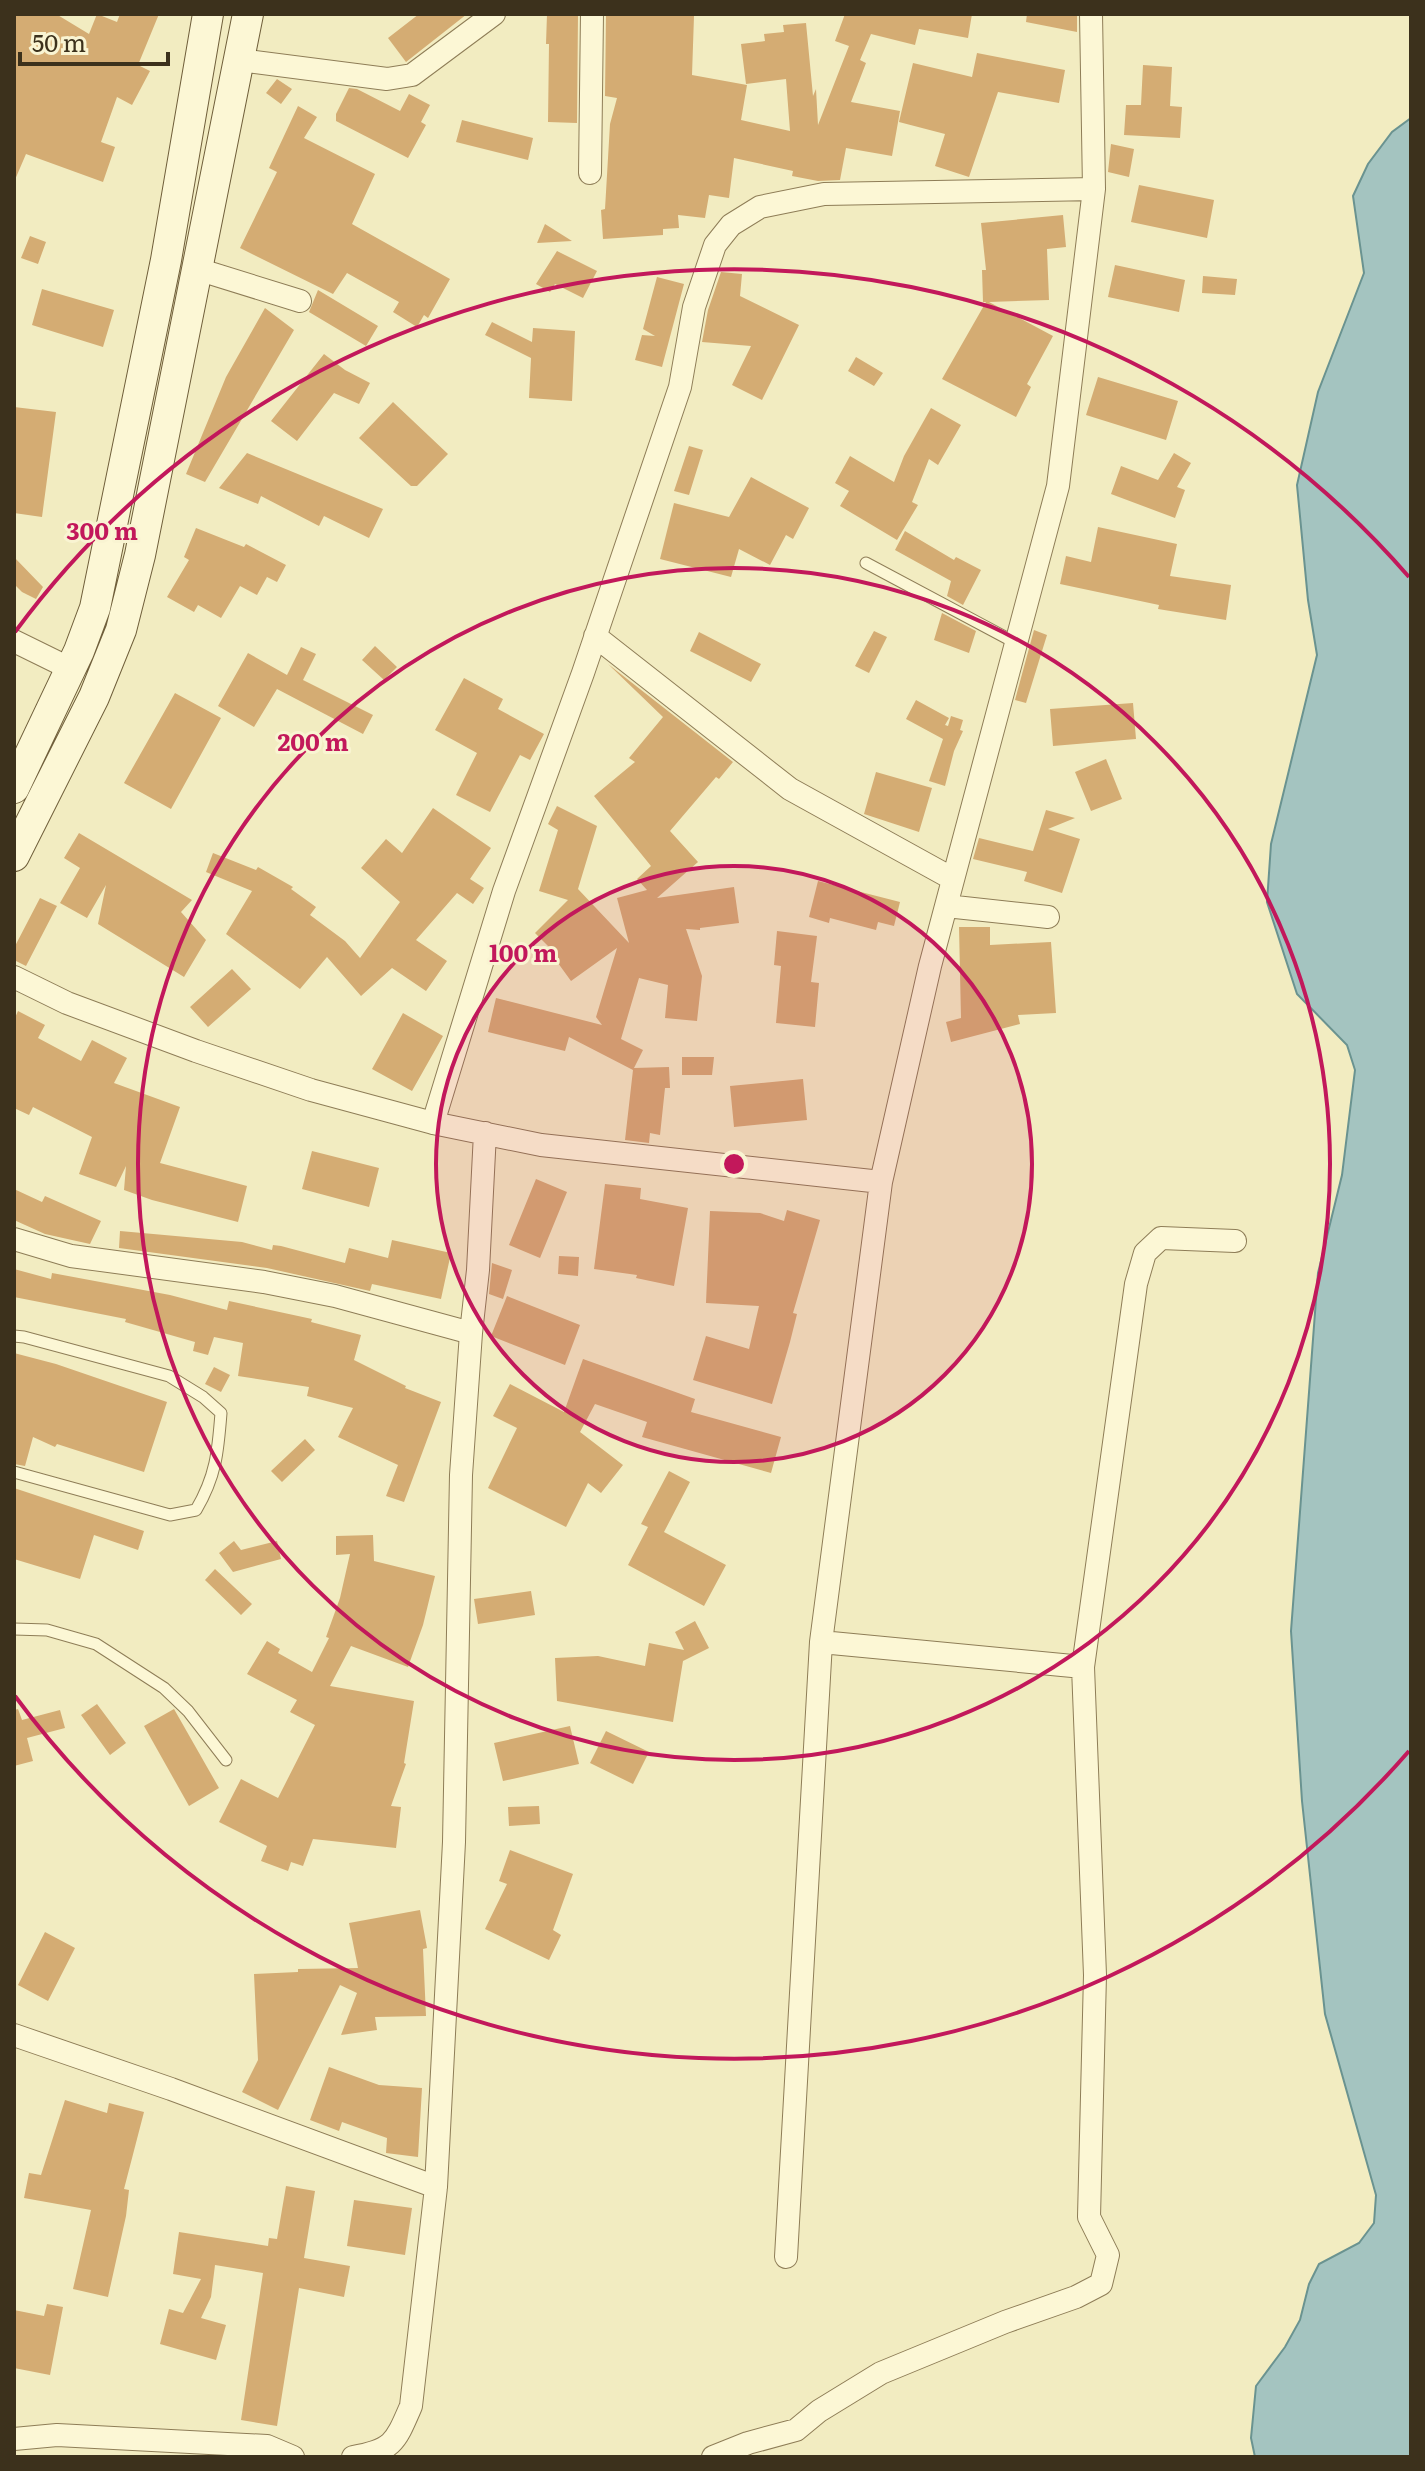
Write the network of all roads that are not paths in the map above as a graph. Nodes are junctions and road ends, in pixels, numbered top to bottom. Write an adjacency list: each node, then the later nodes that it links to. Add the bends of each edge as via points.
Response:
1 (208, 14): 15 (main road, via 166,260 95,608)
2 (248, 14): 6 (main road)
3 (494, 14): 6 (street, via 412,75 387,79)
4 (592, 14): 7 (street)
5 (1091, 14): 8 (street)
6 (239, 60): 9 (main road)
7 (590, 173)
8 (1094, 189): 12 (street, via 824,194 760,207 731,225 715,245 694,307 680,387); 14 (street, via 1058,486)
9 (197, 269): 10 (street); 17 (main road, via 121,630 94,697)
10 (300, 301)
11 (866, 563): 14 (lane)
12 (595, 636): 18 (street, via 790,789); 22 (street, via 504,891)
13 (14, 641): 15 (street)
14 (1016, 643): 18 (street)
15 (71, 669): 16 (main road)
16 (14, 788)
17 (14, 856)
18 (953, 879): 19 (street)
19 (946, 906): 20 (street); 24 (street)
20 (1048, 917)
21 (14, 977): 22 (street, via 67,1003 196,1051)
22 (433, 1123): 23 (street)
23 (485, 1133): 24 (street, via 541,1145); 27 (street)
24 (881, 1182): 31 (street)
25 (14, 1239): 27 (street, via 71,1256 335,1296)
26 (1235, 1241): 32 (street, via 1161,1238 1145,1253 1136,1284)
27 (471, 1333): 35 (street, via 461,1475 454,1842)
28 (14, 1336): 29 (lane, via 169,1376 221,1413 217,1462 196,1510 170,1515)
29 (14, 1472)
30 (14, 1629): 33 (lane, via 47,1630 96,1644 164,1688)
31 (821, 1642): 32 (street); 36 (street)
32 (1083, 1667): 41 (street, via 1095,1975 1089,2217 1108,2255 1101,2284 881,2373 796,2430)
33 (226, 1760)
34 (14, 2035): 35 (street)
35 (436, 2187): 38 (street, via 411,2406)
36 (786, 2257)
37 (14, 2439): 39 (street, via 57,2435 267,2446)
38 (385, 2454): 40 (street)
39 (293, 2457)
40 (353, 2457)
41 (713, 2457)

